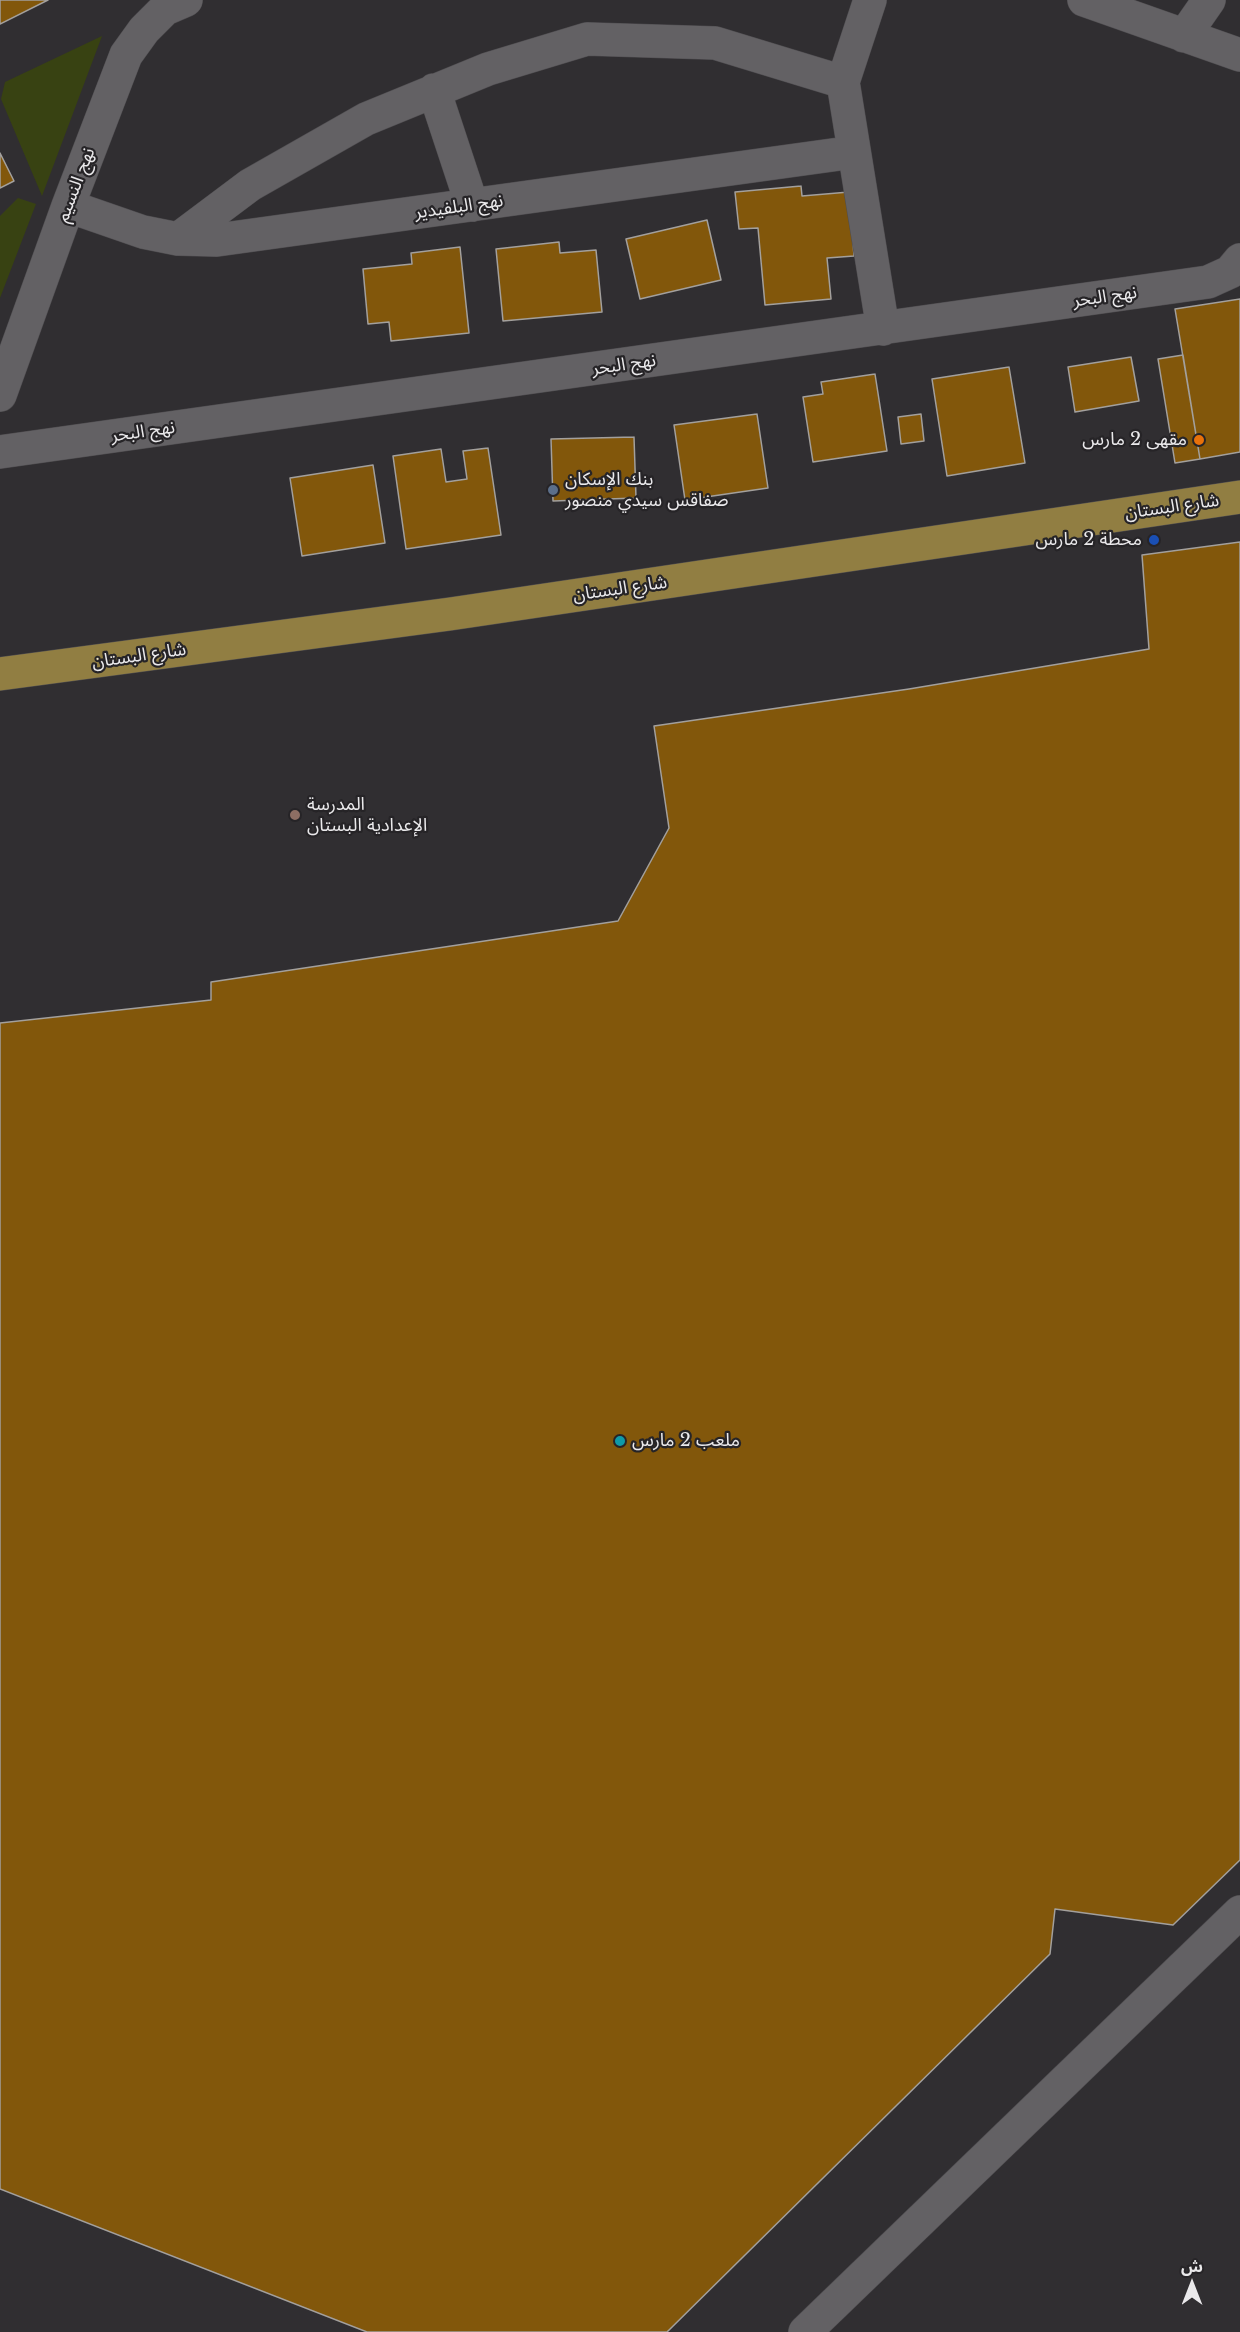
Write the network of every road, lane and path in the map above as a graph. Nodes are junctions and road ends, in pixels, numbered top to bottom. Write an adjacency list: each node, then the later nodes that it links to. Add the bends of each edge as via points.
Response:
1 (186, 0): 11 (street, نهج النسيم, via 165,9 126,55)
2 (870, 0): 7 (street)
3 (1084, 0): 5 (street)
4 (1209, 0): 5 (street)
5 (1184, 36): 6 (street)
6 (1240, 55)
7 (843, 82): 8 (street, via 715,43 587,39); 9 (street)
8 (434, 90): 10 (street); 12 (street, via 366,119 249,185)
9 (854, 152): 10 (street, نهج البلفيدير); 14 (street)
10 (472, 205): 12 (street, نهج البلفيدير, via 218,240)
11 (68, 206): 12 (street, نهج البلفيدير, via 143,232); 15 (street, نهج النسيم)
12 (178, 239)
13 (1240, 260): 14 (street, نهج البحر, via 1230,272 1208,282)
14 (883, 329): 16 (street, نهج البحر)
15 (0, 394)
16 (0, 452)
17 (1240, 497): 18 (main road, شارع البستان, via 462,613)
18 (0, 674)
19 (1240, 1912): 20 (street)
20 (805, 2332)

